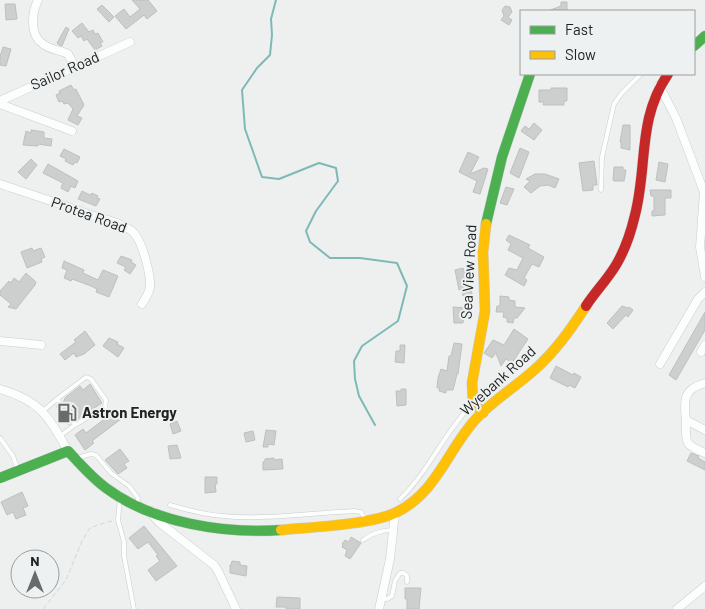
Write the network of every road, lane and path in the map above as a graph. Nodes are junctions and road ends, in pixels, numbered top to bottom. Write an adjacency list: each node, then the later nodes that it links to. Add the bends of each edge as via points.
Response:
1 (38, 0): 3 (street, via 33,18 37,38 42,44 68,54)
2 (130, 42): 3 (street, Sailor Road)
3 (74, 67): 8 (street, Sailor Road)
4 (530, 75): 20 (main road, Sea View Road, via 499,170 486,224 482,261 485,311 471,389)
5 (640, 75): 11 (lane, via 614,104 603,147)
6 (667, 75): 7 (main road, Wyebank Road)
7 (659, 85): 12 (street, via 676,118 704,192 700,247); 22 (main road, Wyebank Road, via 647,117 640,190 619,260 543,362)
8 (0, 103): 9 (street)
9 (72, 131)
10 (0, 184): 14 (street, Protea Road, via 132,231 141,246 150,277 148,296)
11 (601, 190)
12 (705, 277)
13 (705, 292): 17 (street)
14 (142, 304)
15 (0, 341): 16 (street)
16 (40, 345)
17 (660, 364)
18 (705, 383): 23 (street, via 694,386 689,392 685,400)
19 (0, 389): 21 (street, via 22,397)
20 (473, 403): 22 (main road); 32 (lane, via 453,426 422,475)
21 (43, 411): 25 (street); 25 (lane, via 86,378 91,379 106,400 105,407 74,423)
22 (483, 413): 36 (main road, Wyebank Road, via 467,429 425,491)
23 (686, 420): 24 (street); 27 (street, via 687,441)
24 (705, 430)
25 (60, 436): 28 (street)
26 (0, 438): 29 (lane, via 13,456)
27 (705, 453)
28 (72, 454): 29 (main road, via 57,455); 31 (main road, Wyebank Road, via 91,475); 33 (lane, via 96,455 111,473 131,488 138,498)
29 (18, 471): 30 (main road)
30 (0, 478)
31 (120, 498): 33 (main road, Wyebank Road); 37 (lane)
32 (400, 500)
33 (137, 505): 35 (main road, Wyebank Road)
34 (170, 506): 38 (lane, via 242,517 354,510)
35 (153, 511): 38 (main road, Wyebank Road, via 190,523 249,531); 46 (street, via 160,523 214,565)
36 (395, 513): 38 (main road, Wyebank Road); 39 (street)
37 (118, 520): 44 (path, via 90,528 66,580); 45 (lane)
38 (366, 520)
39 (394, 530): 40 (lane, via 371,534); 43 (street)
40 (363, 540)
41 (407, 582): 43 (lane, via 407,576 400,573 392,596)
42 (705, 586): 48 (street)
43 (381, 598): 47 (street)
44 (43, 609)
45 (134, 609)
46 (236, 609)
47 (380, 609)
48 (677, 609)

